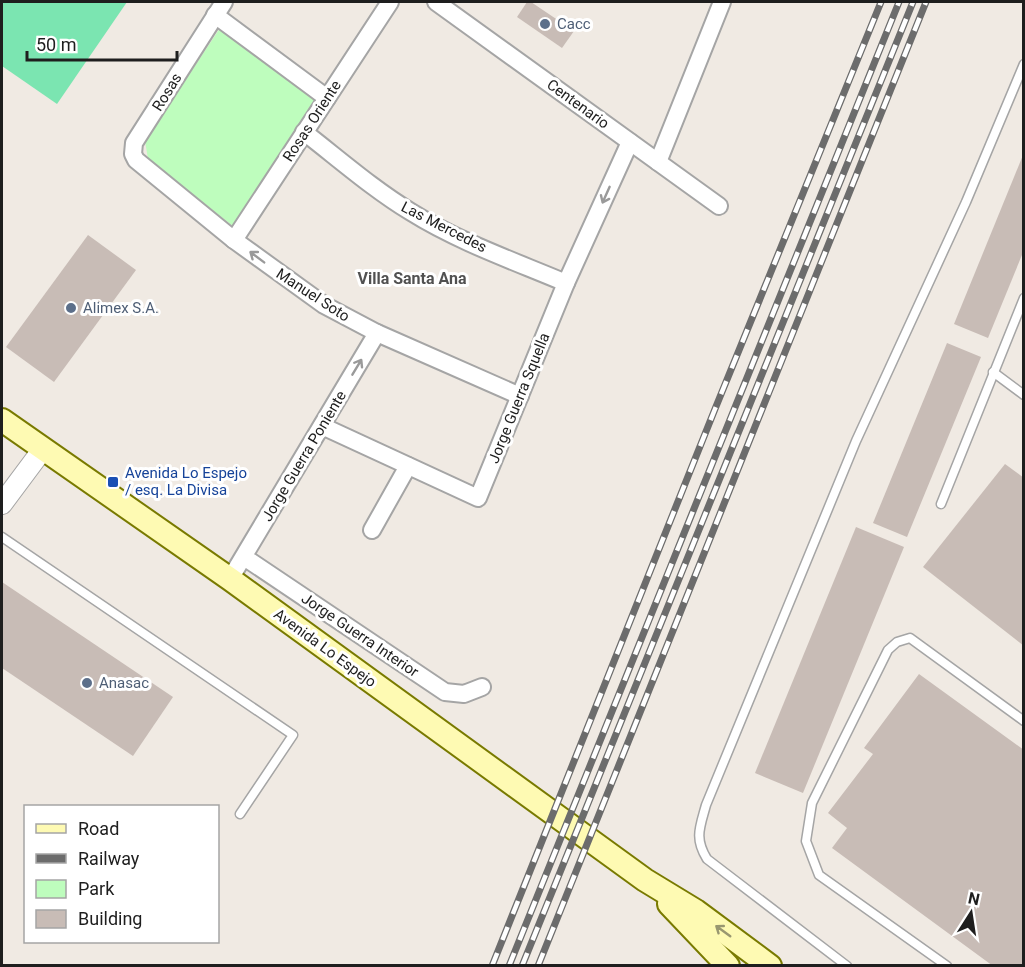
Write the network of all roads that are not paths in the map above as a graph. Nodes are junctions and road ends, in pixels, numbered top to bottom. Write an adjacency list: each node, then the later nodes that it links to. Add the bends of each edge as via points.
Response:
1 (390, 2): 6 (street, Rosas Oriente)
2 (436, 2): 8 (street, Centenario)
3 (722, 2): 10 (street)
4 (220, 8): 6 (street); 9 (street, Rosas, via 134,143)
5 (1023, 64): 35 (lane, via 966,202 856,441 699,829 700,848 707,859)
6 (327, 98): 7 (street, Rosas Oriente)
7 (304, 132): 12 (street, Rosas Oriente); 13 (street, Las Mercedes, via 412,213)
8 (630, 142): 10 (street, Centenario); 13 (street, Jorge Guerra Squella, one-way to 13)
9 (133, 154): 12 (street, Manuel Soto, via 141,166)
10 (658, 162): 11 (street, Centenario)
11 (719, 206)
12 (234, 240): 15 (street, Manuel Soto, one-way to 12, via 324,305)
13 (566, 283): 18 (street, Jorge Guerra Squella)
14 (1023, 298): 16 (lane)
15 (377, 333): 18 (street, Manuel Soto); 20 (street, Jorge Guerra Poniente, one-way to 15)
16 (993, 372): 17 (lane); 24 (lane)
17 (1023, 395)
18 (520, 396): 22 (street, Jorge Guerra Squella, via 478,498)
19 (2, 420): 21 (main road, Avenida Lo Espejo)
20 (322, 426): 22 (street, Jorge Guerra Squella); 27 (street, Jorge Guerra Poniente)
21 (43, 449): 23 (street); 28 (main road, Avenida Lo Espejo)
22 (408, 466): 25 (street)
23 (2, 504)
24 (941, 504)
25 (372, 530)
26 (2, 537): 31 (lane, via 293,735)
27 (244, 557): 28 (street, Jorge Guerra Poniente); 29 (street, Jorge Guerra Interior, via 445,692 464,694)
28 (230, 579): 32 (main road, Avenida Lo Espejo)
29 (482, 687)
30 (1023, 721): 36 (lane, via 910,638 897,642 888,650 812,803 806,841 819,875)
31 (240, 814)
32 (645, 879): 33 (main road, Avenida Lo Espejo); 34 (main road, Avenida Lo Espejo, one-way to 32)
33 (728, 966)
34 (770, 966)
35 (847, 966)
36 (946, 966)

